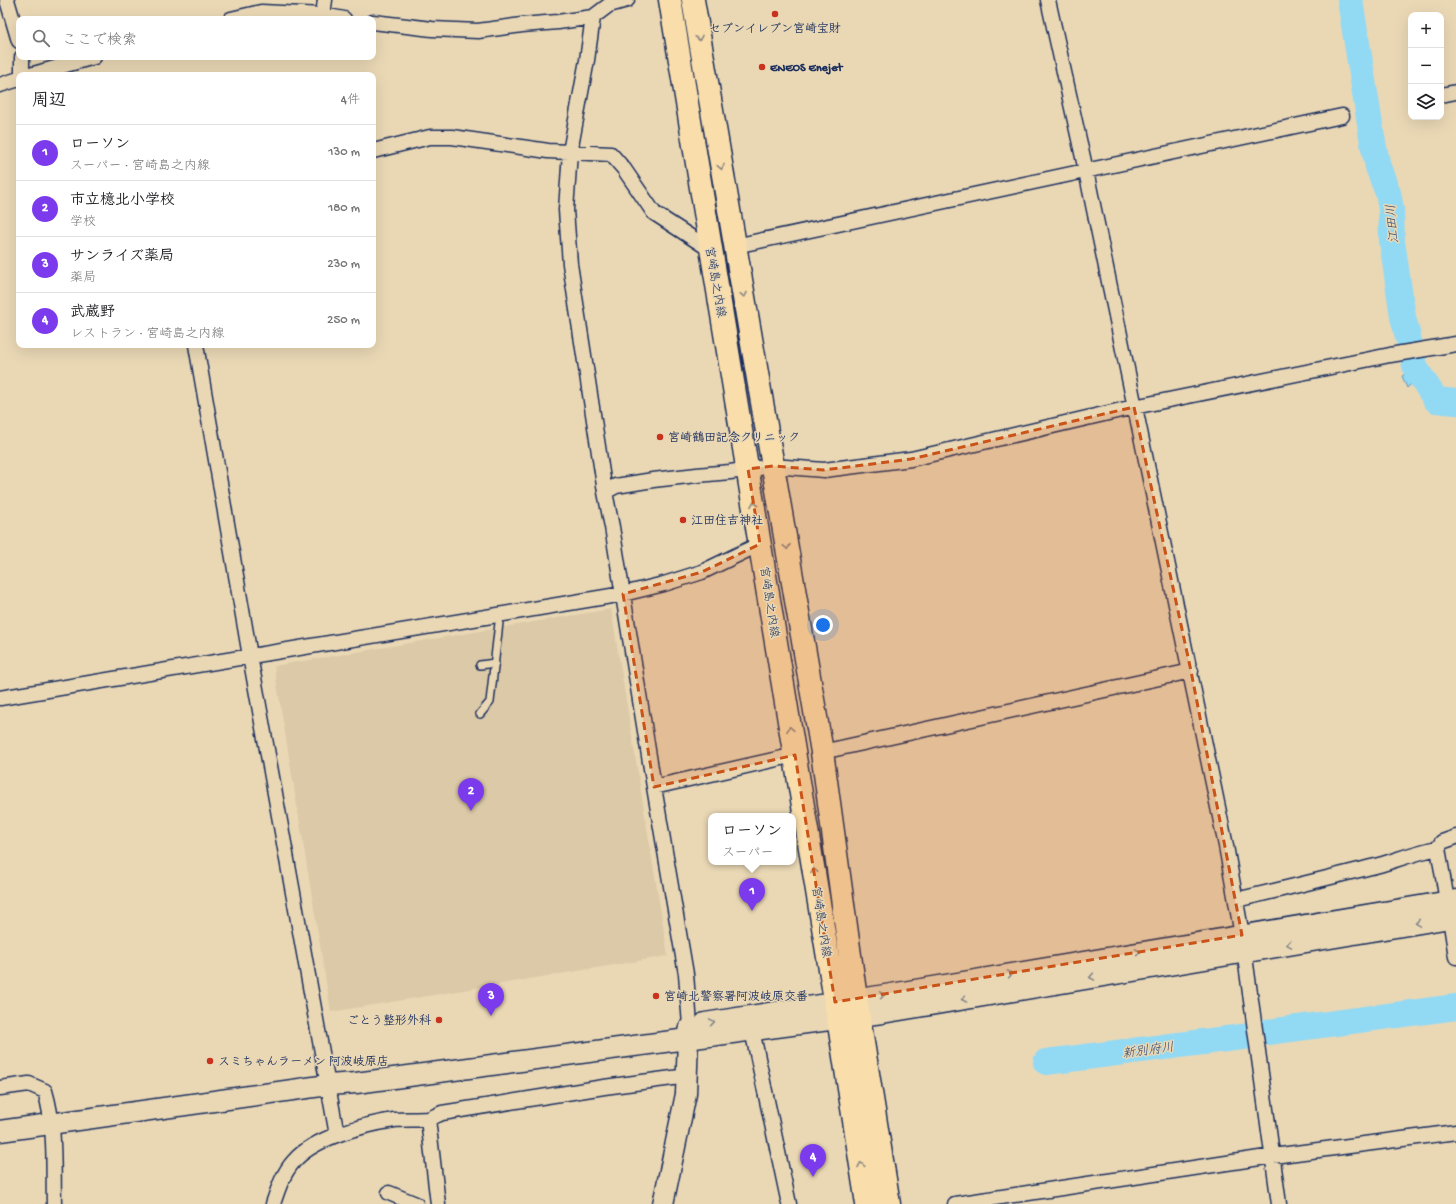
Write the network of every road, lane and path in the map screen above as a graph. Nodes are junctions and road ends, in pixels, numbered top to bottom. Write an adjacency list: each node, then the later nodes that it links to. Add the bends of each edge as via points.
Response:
1 (8, 0): 12 (street)
2 (324, 0): 7 (street)
3 (627, 0): 10 (street, via 609,5)
4 (670, 0): 26 (main road, 宮崎島之内線)
5 (692, 0): 25 (main road, 宮崎島之内線, one-way to 25)
6 (1048, 0): 24 (street)
7 (323, 15): 8 (street, via 261,12); 9 (street)
8 (244, 16)
9 (328, 16)
10 (593, 17): 11 (street, via 478,31); 23 (street)
11 (376, 22)
12 (16, 30)
13 (22, 60): 15 (street)
14 (83, 60): 16 (street)
15 (22, 72)
16 (41, 72)
17 (16, 79): 18 (street)
18 (0, 85)
19 (1456, 92): 20 (street)
20 (1444, 94)
21 (1342, 116): 24 (street)
22 (376, 150): 23 (street, via 430,137 452,137)
23 (570, 152): 26 (street, via 612,154 654,213); 32 (street, via 566,210 570,264)
24 (1086, 171): 25 (street); 29 (street)
25 (735, 246): 30 (main road, 宮崎島之内線, one-way to 30)
26 (711, 250): 31 (main road, 宮崎島之内線)
27 (1456, 344): 29 (street)
28 (197, 348): 36 (street)
29 (1134, 407): 30 (street, via 911,459 824,470); 39 (street)
30 (773, 466): 31 (street); 42 (main road, 宮崎島之内線, one-way to 42)
31 (748, 469): 32 (street, via 616,486); 33 (main road, 宮崎島之内線, one-way to 31)
32 (605, 492): 34 (street)
33 (760, 544): 34 (street, via 702,572); 43 (main road, 宮崎島之内線, one-way to 33)
34 (623, 594): 35 (street); 44 (street)
35 (500, 614): 36 (street); 37 (lane)
36 (250, 656): 40 (street); 55 (street)
37 (495, 663): 38 (lane); 41 (lane, via 490,702)
38 (480, 665)
39 (1191, 671): 42 (street); 47 (street)
40 (0, 698)
41 (480, 714)
42 (822, 752): 51 (main road, 宮崎島之内線)
43 (795, 755): 44 (street); 51 (main road, 宮崎島之内線, one-way to 43)
44 (654, 787): 53 (street, via 686,974)
45 (1456, 838): 46 (street, via 1442,842)
46 (1438, 848): 47 (street); 48 (street)
47 (1236, 900): 49 (street)
48 (1452, 909): 49 (street); 50 (street)
49 (1243, 943): 51 (street); 62 (street)
50 (1456, 957)
51 (847, 1009): 52 (street); 53 (street, one-way to 51); 70 (main road, 宮崎島之内線, one-way to 51); 71 (main road, 宮崎島之内線)
52 (752, 1030): 53 (street); 69 (street)
53 (689, 1032): 54 (street); 55 (street, via 364,1082)
54 (688, 1076): 57 (street, via 442,1113); 68 (street)
55 (328, 1085): 58 (street); 61 (street)
56 (0, 1088): 58 (street, via 29,1084 45,1091)
57 (428, 1119): 61 (street, via 378,1122); 67 (street)
58 (52, 1124): 59 (street); 64 (street)
59 (0, 1131)
60 (1456, 1132): 62 (street)
61 (337, 1135): 65 (street, via 313,1146 294,1161 282,1176)
62 (1273, 1156): 72 (street); 73 (street)
63 (389, 1193): 66 (street)
64 (54, 1204)
65 (273, 1204)
66 (416, 1204)
67 (438, 1204)
68 (663, 1204)
69 (789, 1204)
70 (867, 1204)
71 (888, 1204)
72 (955, 1204)
73 (1279, 1204)

